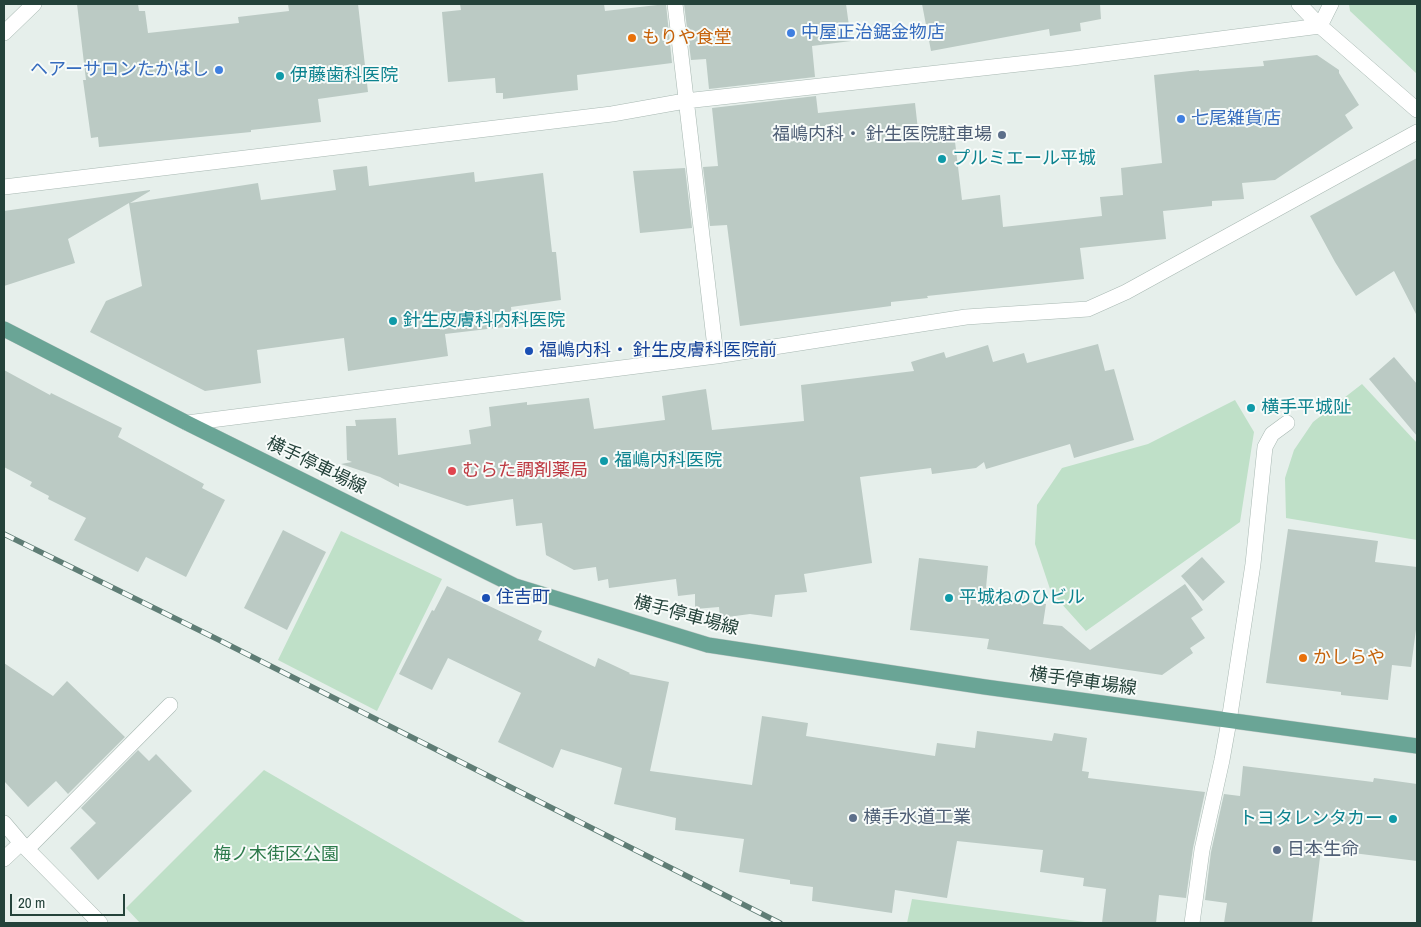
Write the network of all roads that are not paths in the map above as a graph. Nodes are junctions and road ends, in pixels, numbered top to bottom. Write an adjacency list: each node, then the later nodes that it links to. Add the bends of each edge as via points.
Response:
1 (34, 4): 6 (street)
2 (675, 4): 7 (street)
3 (1299, 4): 5 (street)
4 (1331, 4): 5 (street)
5 (1320, 26): 7 (street, via 1073,58); 8 (street)
6 (4, 33)
7 (686, 101): 10 (street, via 612,114); 12 (street)
8 (1417, 110)
9 (1417, 132): 12 (street, via 1135,287 1088,309 966,317)
10 (4, 187)
11 (4, 329): 13 (main road, 横手停車場線)
12 (716, 356): 13 (street)
13 (187, 423): 16 (main road, 横手停車場線, via 515,586 708,645 985,688)
14 (1287, 423): 16 (street, via 1272,434 1265,447 1253,564)
15 (170, 705): 19 (street)
16 (1229, 721): 17 (main road, 横手停車場線); 22 (street, via 1202,850)
17 (1417, 746)
18 (4, 823): 19 (street)
19 (24, 846): 20 (street); 21 (street)
20 (4, 859)
21 (100, 923)
22 (1192, 923)

